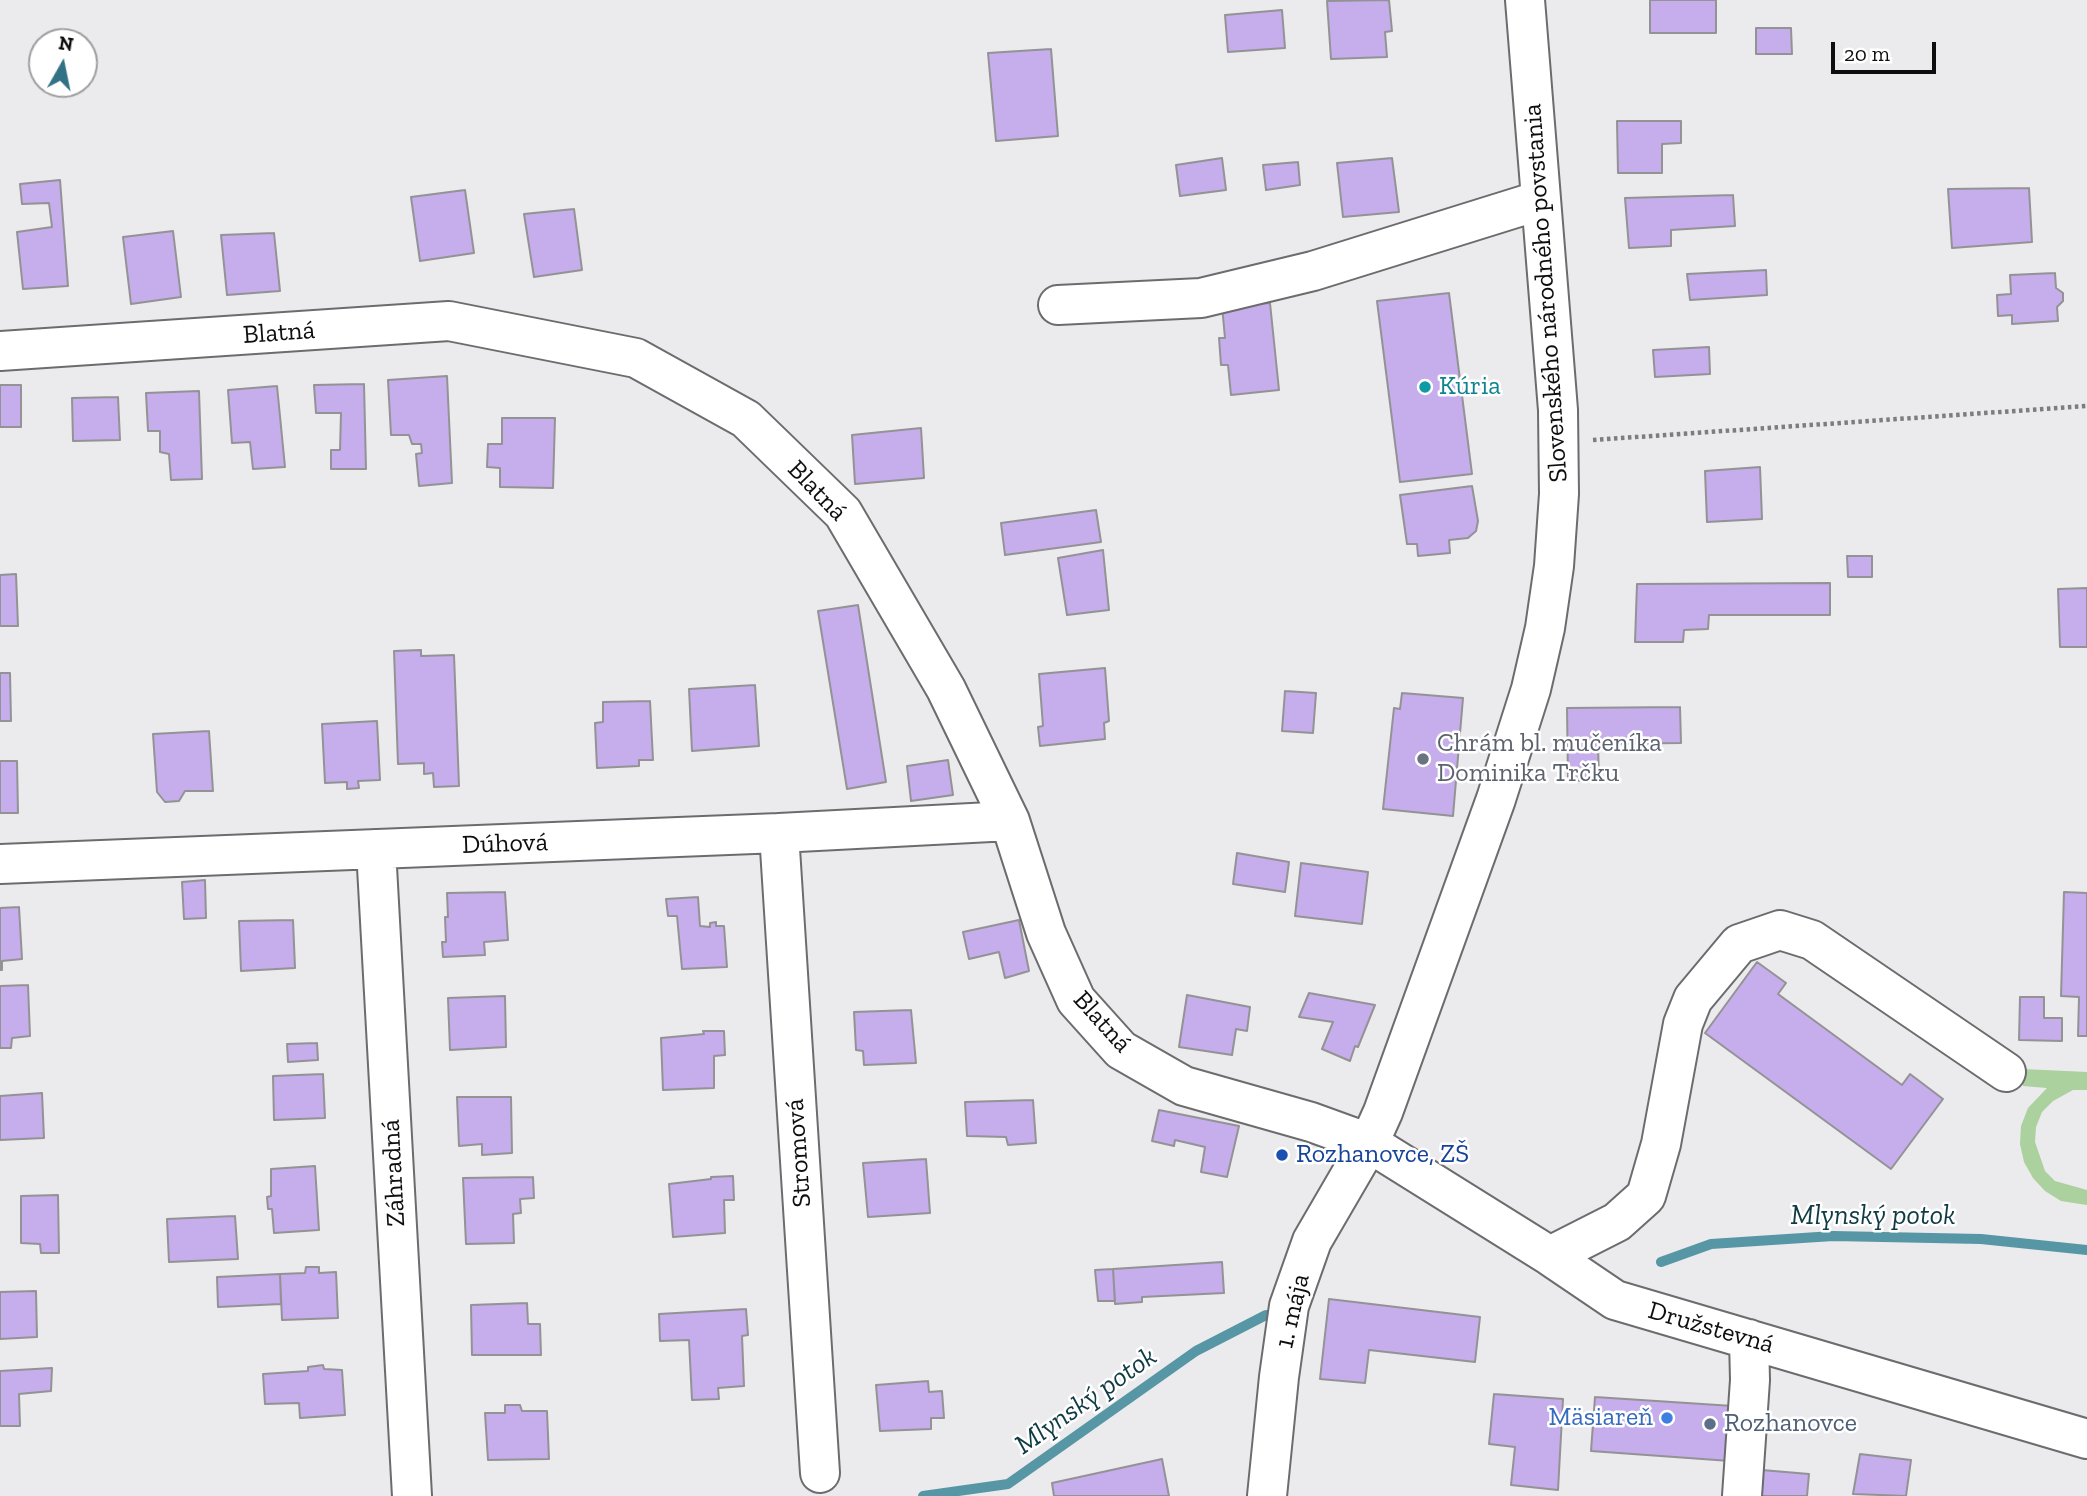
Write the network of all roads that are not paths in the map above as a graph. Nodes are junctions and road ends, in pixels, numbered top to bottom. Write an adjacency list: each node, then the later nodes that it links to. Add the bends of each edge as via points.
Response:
1 (1525, 0): 2 (street, Slovenského národného povstania)
2 (1541, 200): 3 (street, via 1313,271 1201,298); 10 (street, Slovenského národného povstania, via 1559,441 1554,566 1545,628 1496,799)
3 (1058, 305)
4 (0, 351): 5 (street, Blatná, via 449,321 636,358 746,419 843,513 946,689)
5 (1010, 821): 6 (street, Dúhová); 10 (street, Blatná, via 1046,933 1076,1000 1121,1050 1184,1086)
6 (779, 833): 7 (street, Dúhová); 14 (street, Stromová)
7 (376, 849): 8 (street, Dúhová); 15 (street, Záhradná)
8 (0, 863)
9 (2007, 1072): 11 (street, via 1812,940 1780,930 1739,943 1693,999 1683,1024 1661,1144 1646,1196 1617,1222)
10 (1369, 1143): 11 (street, Družstevná); 16 (street, 1. mája, via 1312,1241 1289,1307)
11 (1550, 1256): 12 (street, Družstevná, via 1615,1300)
12 (1749, 1339): 13 (street, Družstevná); 17 (street)
13 (2087, 1439)
14 (820, 1473)
15 (412, 1496)
16 (1267, 1496)
17 (1742, 1496)

